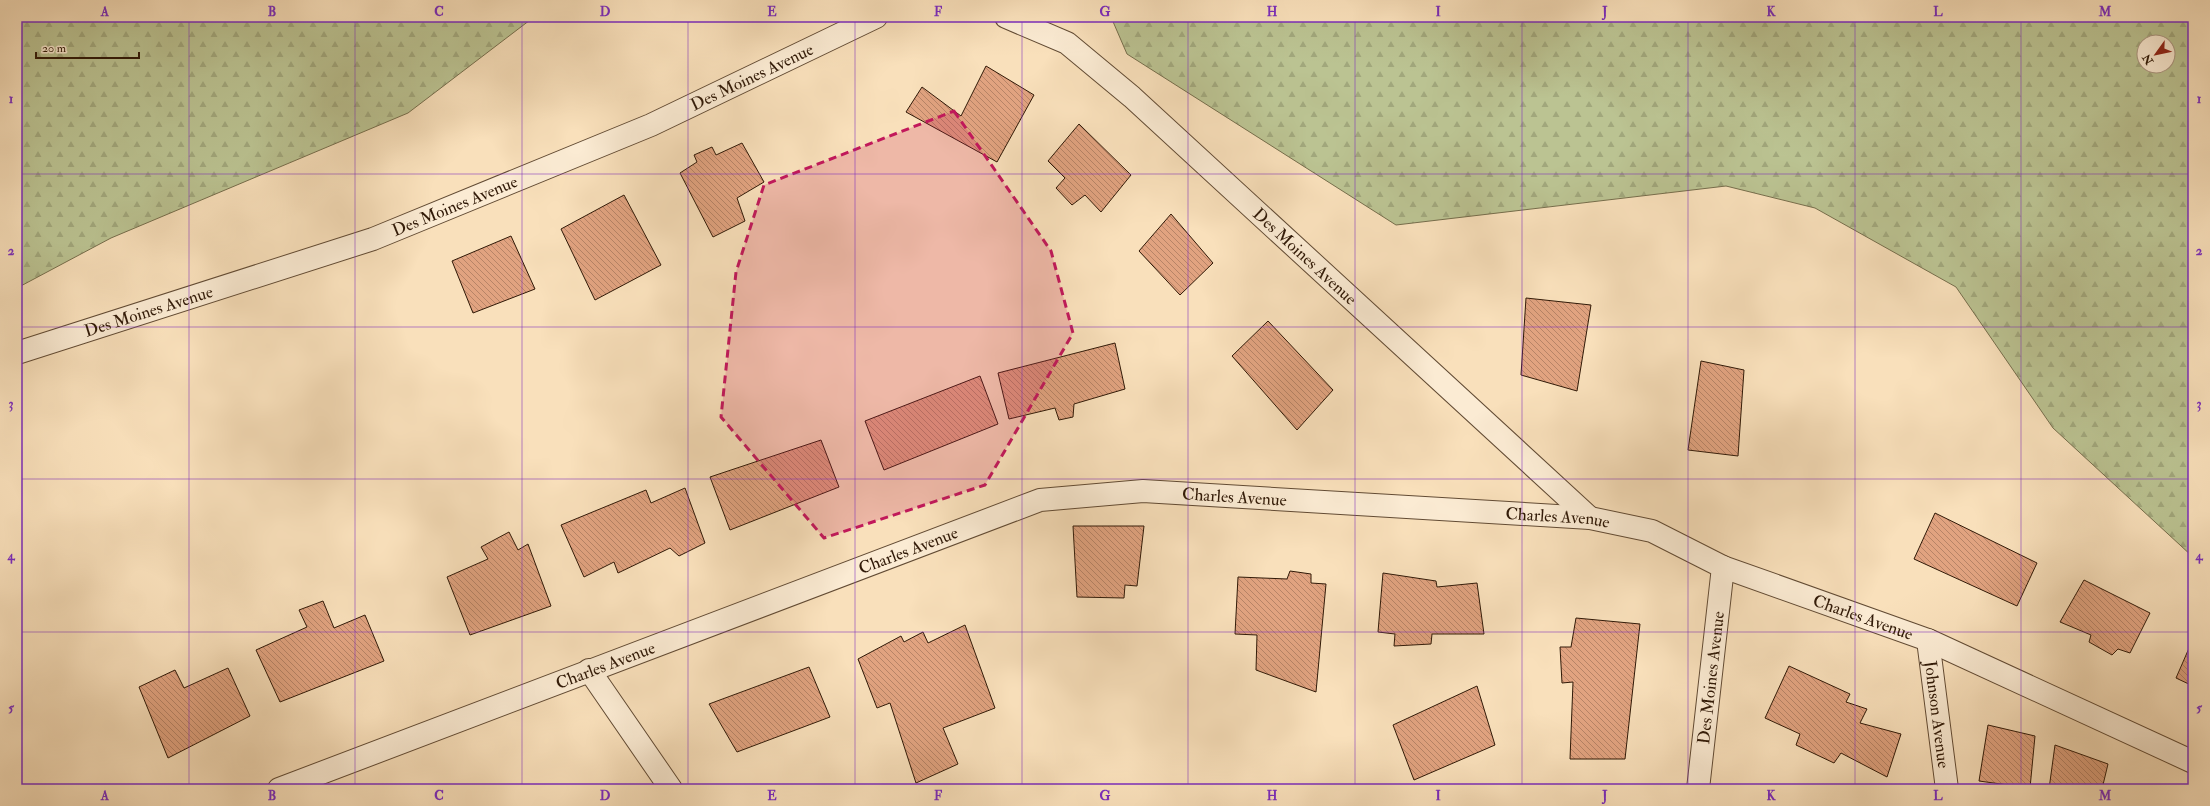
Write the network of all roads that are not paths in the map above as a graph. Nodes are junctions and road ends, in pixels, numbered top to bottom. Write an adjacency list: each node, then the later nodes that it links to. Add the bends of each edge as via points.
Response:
1 (876, 17): 3 (street, Des Moines Avenue, via 651,125 373,239)
2 (1006, 17): 4 (street, Des Moines Avenue, via 1068,43 1132,97)
3 (17, 353)
4 (1590, 518): 5 (street, Charles Avenue, via 1652,531); 7 (street, Charles Avenue, via 1143,491 1040,500)
5 (1723, 567): 6 (street, Charles Avenue); 11 (street, Des Moines Avenue)
6 (1928, 640): 8 (street, Charles Avenue); 12 (street, Johnson Avenue)
7 (589, 670): 9 (street, Charles Avenue); 10 (street)
8 (2193, 762)
9 (279, 789)
10 (671, 789)
11 (1698, 789)
12 (1947, 789)

